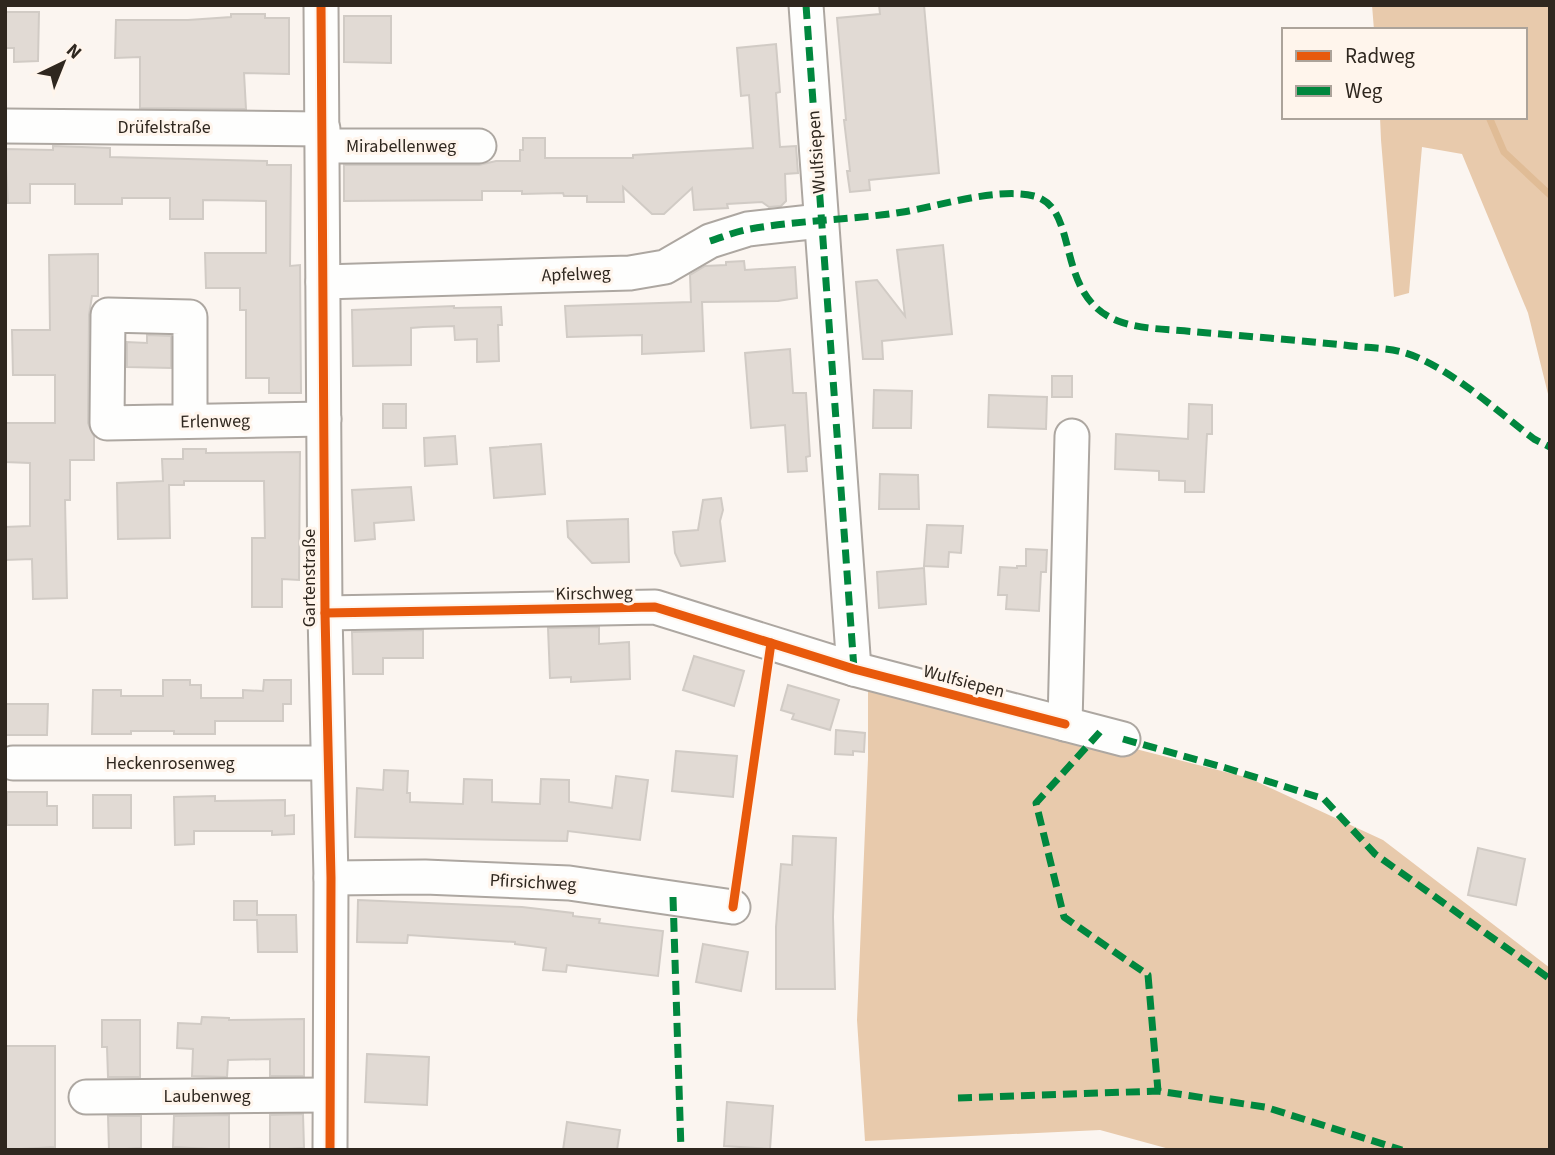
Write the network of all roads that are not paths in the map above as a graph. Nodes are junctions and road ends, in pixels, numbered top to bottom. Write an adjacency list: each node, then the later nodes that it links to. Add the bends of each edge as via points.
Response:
1 (321, 5): 4 (street, Gartenstraße)
2 (806, 5): 6 (street, Wulfsiepen)
3 (5, 126): 4 (street, Drüfelstraße)
4 (323, 137): 5 (street, Mirabellenweg); 7 (street, Gartenstraße)
5 (479, 146)
6 (820, 221): 7 (street, Apfelweg, via 748,229 710,241 665,267 630,273); 12 (street, Wulfsiepen)
7 (323, 282): 8 (street, Gartenstraße)
8 (324, 419): 9 (street, Erlenweg); 11 (street, Gartenstraße)
9 (190, 421): 9 (street, Erlenweg, via 107,423 108,316 190,317)
10 (1072, 436): 13 (street)
11 (325, 613): 12 (street, Kirschweg, via 656,607); 16 (street, Gartenstraße)
12 (854, 668): 13 (street, Wulfsiepen)
13 (1065, 723): 14 (street, Wulfsiepen)
14 (1123, 739)
15 (13, 764): 16 (street, Heckenrosenweg)
16 (327, 764): 17 (street, Gartenstraße)
17 (331, 878): 18 (street, Pfirsichweg, via 569,883); 19 (street, Gartenstraße)
18 (733, 907)
19 (329, 1095): 20 (street, Laubenweg); 21 (street, Gartenstraße)
20 (86, 1097)
21 (330, 1150)

